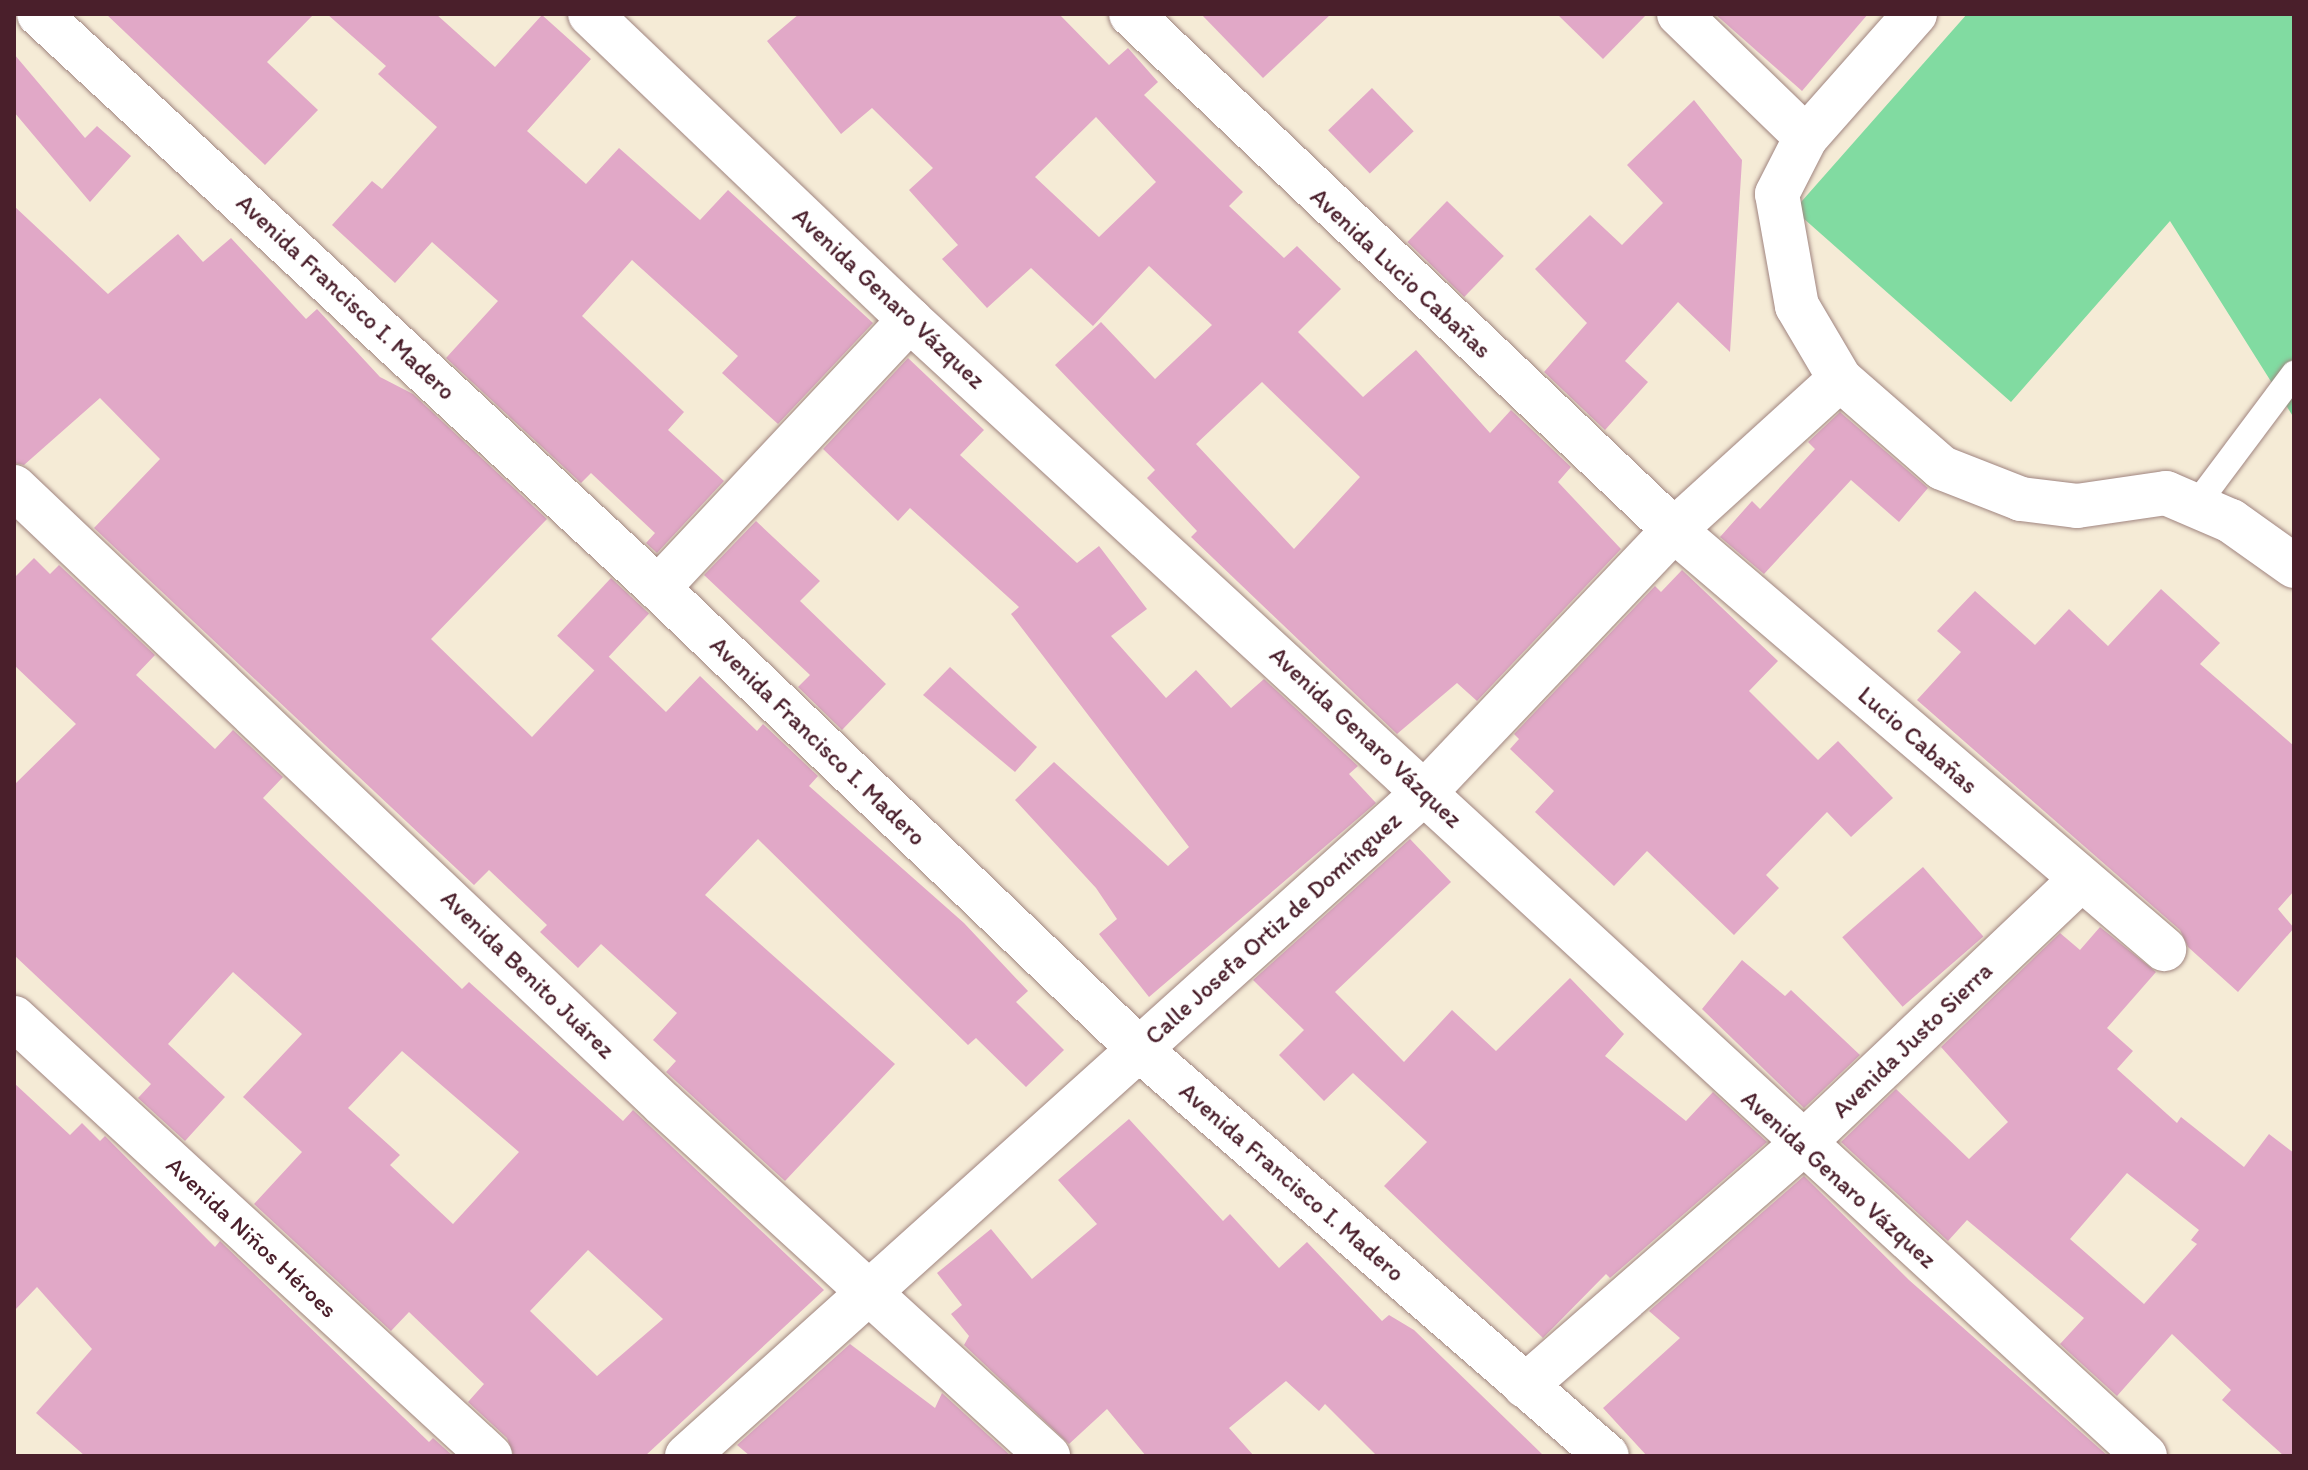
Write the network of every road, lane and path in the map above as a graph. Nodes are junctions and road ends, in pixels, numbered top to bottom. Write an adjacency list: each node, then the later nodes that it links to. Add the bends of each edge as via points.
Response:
1 (39, 14): 14 (street, Avenida Francisco I. Madero)
2 (590, 14): 7 (street, Avenida Genaro Vázquez)
3 (1131, 14): 12 (street, Avenida Lucio Cabañas)
4 (1679, 14): 6 (street)
5 (1915, 14): 6 (street)
6 (1806, 137): 9 (street, via 1777,194 1783,246 1797,306)
7 (910, 320): 14 (street); 15 (street, Avenida Genaro Vázquez)
8 (2294, 374): 11 (lane)
9 (1840, 379): 11 (street, via 1942,468 2021,499 2077,506 2166,493); 12 (street, Calle Josefa Ortiz de Domínguez)
10 (14, 487): 21 (street, Avenida Benito Juárez, via 663,1104)
11 (2196, 505): 13 (street)
12 (1674, 530): 15 (street, Calle Josefa Ortiz de Domínguez); 16 (street, Lucio Cabañas)
13 (2294, 566)
14 (658, 588): 19 (street, Avenida Francisco I. Madero)
15 (1426, 791): 19 (street, Calle Josefa Ortiz de Domínguez); 20 (street, Avenida Genaro Vázquez)
16 (2080, 880): 17 (street, Lucio Cabañas); 20 (street, Avenida Justo Sierra)
17 (2164, 949)
18 (14, 1018): 23 (street, Avenida Niños Héroes)
19 (1139, 1049): 21 (street, Calle Josefa Ortiz de Domínguez); 22 (street, Avenida Francisco I. Madero)
20 (1800, 1146): 22 (street, Avenida Justo Sierra); 27 (street, Avenida Genaro Vázquez)
21 (876, 1292): 24 (street, Calle Josefa Ortiz de Domínguez); 25 (street, Avenida Benito Juárez)
22 (1525, 1386): 26 (street, Avenida Francisco I. Madero)
23 (490, 1456)
24 (687, 1456)
25 (1048, 1456)
26 (1607, 1456)
27 (2145, 1456)

